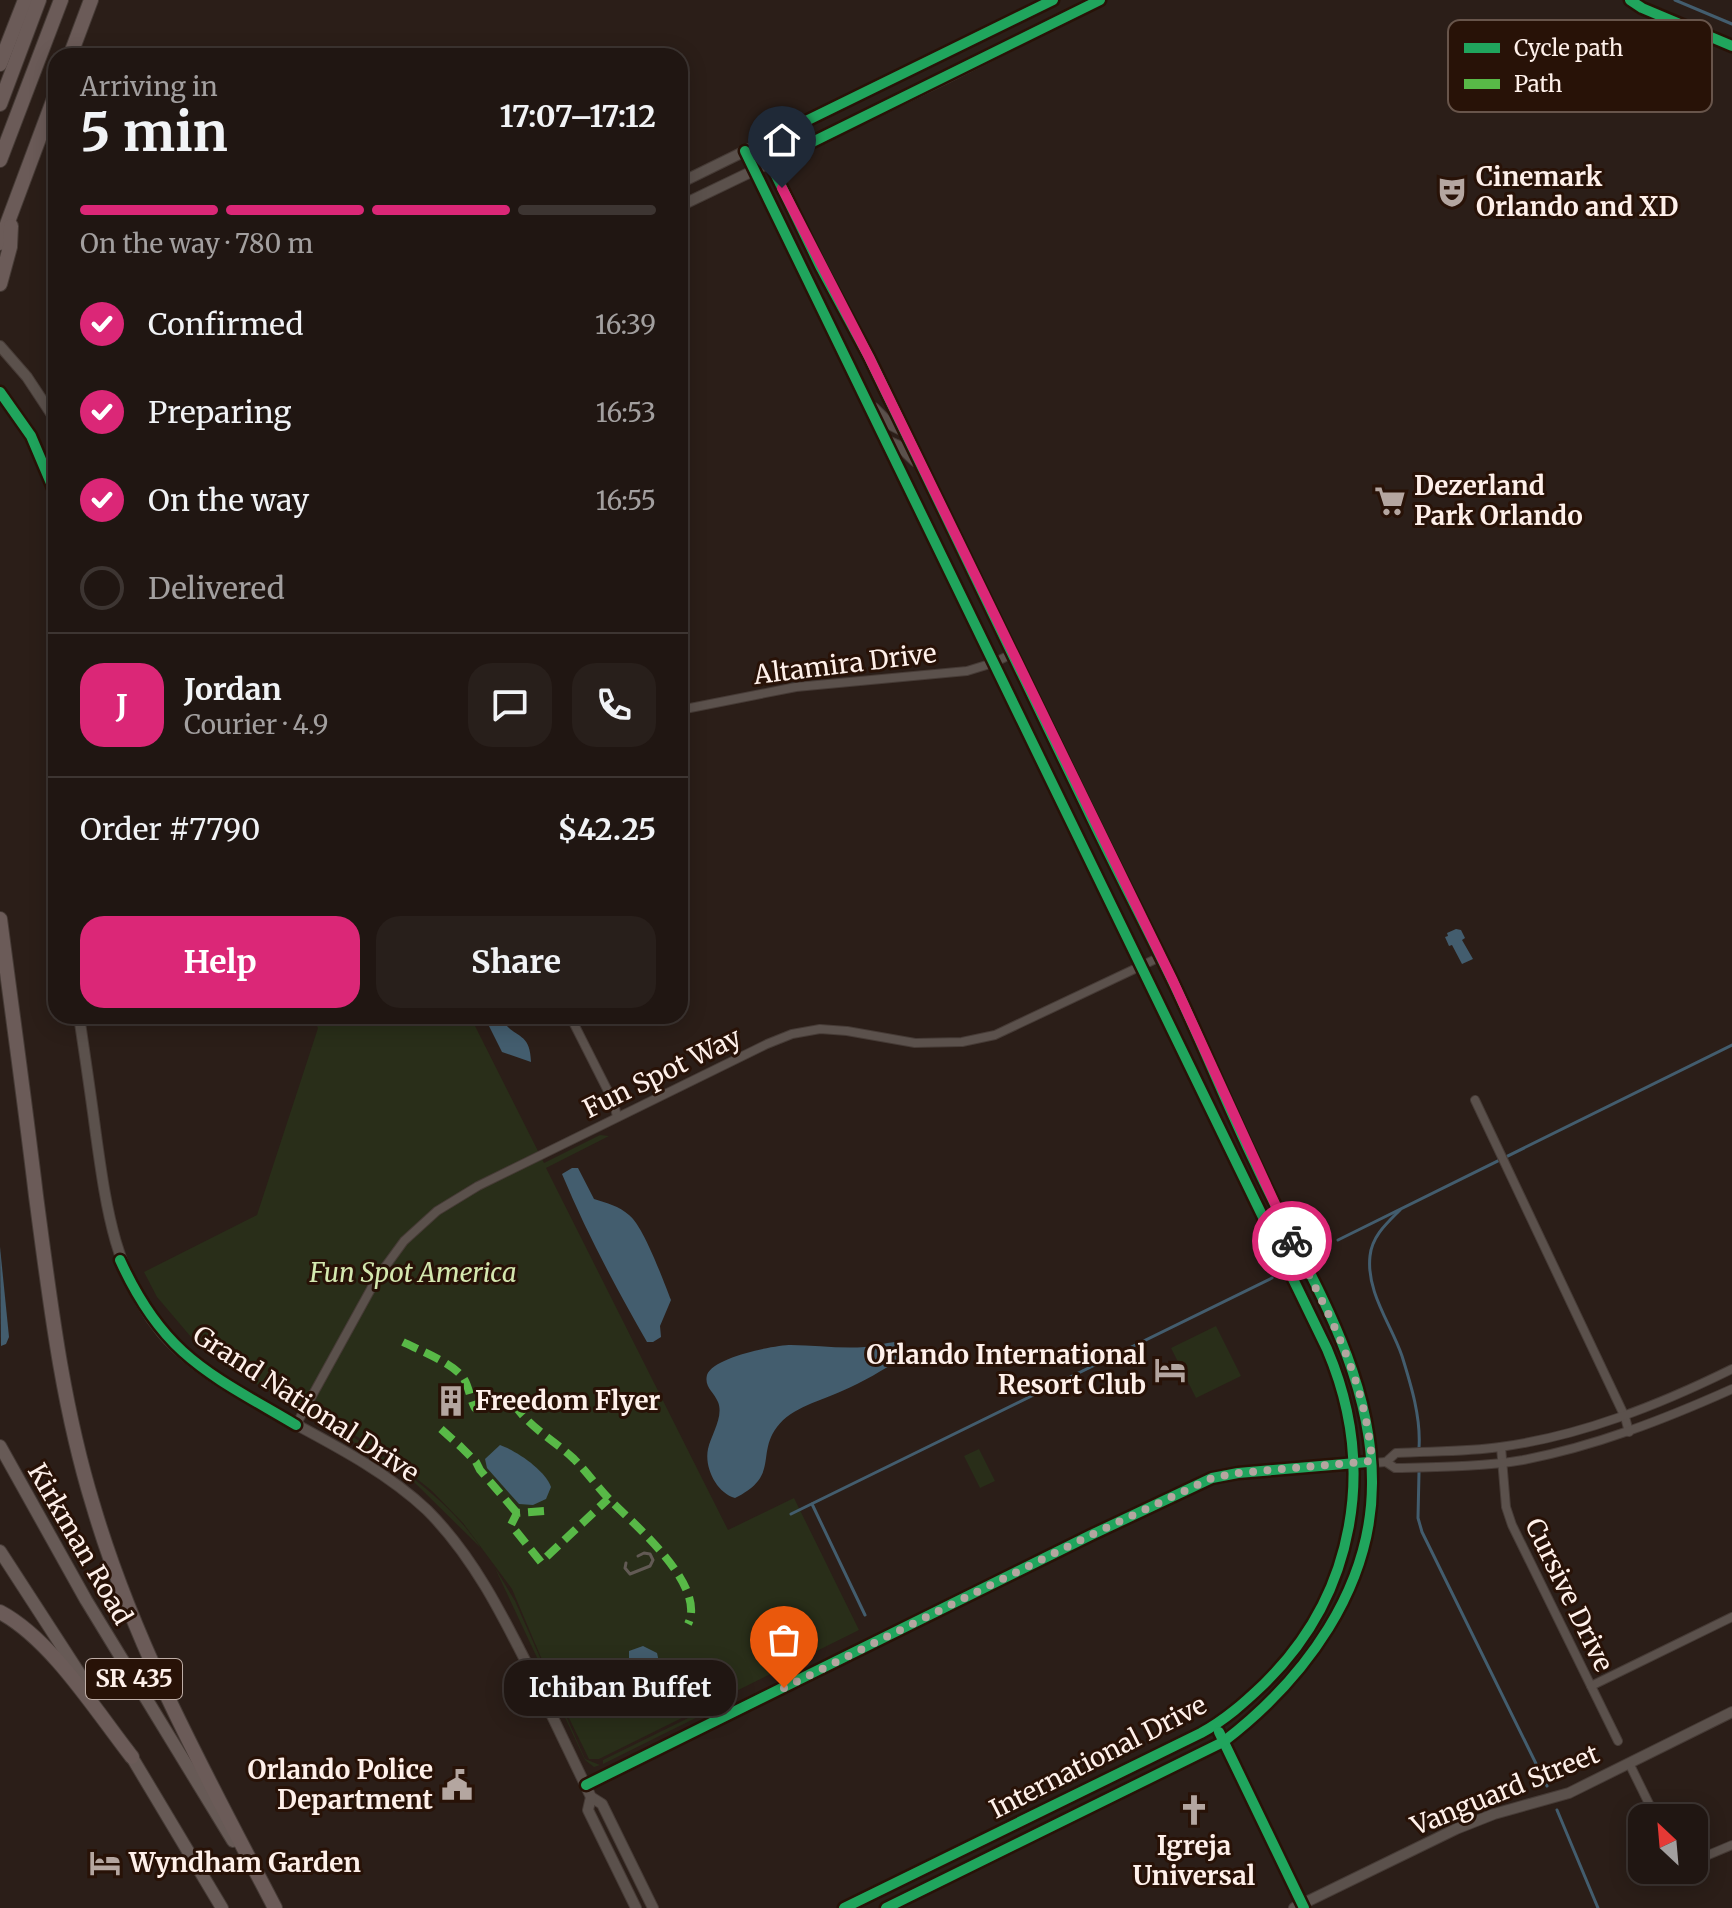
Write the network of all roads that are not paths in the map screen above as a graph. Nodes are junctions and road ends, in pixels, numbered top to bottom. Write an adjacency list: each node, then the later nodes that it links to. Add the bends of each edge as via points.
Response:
1 (25, 0): 8 (highway)
2 (39, 0): 9 (highway)
3 (61, 0): 13 (highway)
4 (91, 0): 7 (highway)
5 (1053, 0): 11 (street)
6 (1100, 0): 14 (street)
7 (73, 48)
8 (0, 64)
9 (0, 104)
10 (48, 115): 18 (highway)
11 (761, 143): 12 (street); 14 (street, International Drive)
12 (745, 151): 15 (street, International Drive); 16 (street)
13 (0, 160)
14 (770, 163): 15 (street); 25 (street, International Drive)
15 (754, 171): 17 (street); 23 (street, International Drive)
16 (688, 179)
17 (688, 202)
18 (11, 214): 19 (highway); 20 (highway, via 10,247)
19 (0, 243)
20 (0, 284)
21 (0, 346): 24 (street)
22 (0, 392): 28 (street)
23 (865, 397): 25 (street); 26 (street, International Drive)
24 (48, 409)
25 (906, 433): 27 (street, International Drive)
26 (885, 440): 27 (street); 30 (street, International Drive)
27 (924, 471): 29 (street, International Drive)
28 (48, 473)
29 (1012, 654): 30 (street, Altamira Drive); 33 (street, International Drive)
30 (993, 663): 31 (street, Altamira Drive, via 967,671 796,687); 34 (street, International Drive)
31 (688, 708)
32 (0, 919): 70 (highway, via 53,1328 85,1480 145,1651)
33 (1160, 957): 34 (street, Fun Spot Way); 46 (street, International Drive, via 1347,1352 1365,1409)
34 (1141, 967): 38 (street, Fun Spot Way, via 995,1035 939,1044 820,1029 792,1034); 49 (street, International Drive, via 1327,1349 1349,1412)
35 (80, 1024): 42 (street, Grand National Drive, via 112,1235 130,1280 179,1350)
36 (574, 1024): 38 (street)
37 (1475, 1100): 41 (street)
38 (617, 1117): 42 (street, Fun Spot Way, via 456,1198 418,1227 377,1278)
39 (1732, 1369): 41 (street)
40 (1732, 1389): 43 (street)
41 (1625, 1417): 43 (street); 45 (street)
42 (296, 1425): 60 (street, Grand National Drive, via 407,1493 475,1567)
43 (1629, 1432): 48 (street)
44 (0, 1446): 70 (main road, Kirkman Road / SR 435, via 86,1600)
45 (1501, 1447): 47 (street, via 1396,1453); 48 (street, Cursive Drive)
46 (1372, 1461): 47 (street); 49 (street); 57 (street, International Drive, via 1363,1544 1330,1626 1279,1694)
47 (1386, 1462): 48 (street, via 1395,1468)
48 (1502, 1462): 53 (street, Cursive Drive, via 1512,1525)
49 (1354, 1463): 55 (street, International Drive, via 1345,1547 1325,1600 1269,1679); 60 (street, via 1212,1478)
50 (0, 1551): 58 (main road, SR 435)
51 (0, 1612): 58 (highway, via 43,1644)
52 (1732, 1617): 53 (street)
53 (1591, 1686): 56 (street, Cursive Drive)
54 (1732, 1712): 59 (street, Vanguard Street)
55 (1215, 1725): 57 (street); 61 (street, International Drive)
56 (1618, 1741)
57 (1223, 1742): 64 (street, International Drive); 68 (street)
58 (132, 1757): 69 (main road, SR 435)
59 (1629, 1763): 63 (street); 68 (street, Vanguard Street, via 1569,1793 1456,1829)
60 (586, 1785): 62 (street, Grand National Drive)
61 (1086, 1789): 64 (street); 67 (street, International Drive)
62 (591, 1797): 71 (street, Grand National Drive, via 588,1810); 72 (street, Grand National Drive, via 602,1804)
63 (1649, 1804)
64 (1067, 1819): 75 (street, International Drive)
65 (1732, 1845): 66 (street)
66 (1708, 1856)
67 (879, 1891): 73 (street, International Drive); 74 (street)
68 (1300, 1907)
69 (222, 1908)
70 (275, 1908)
71 (636, 1908)
72 (653, 1908)
73 (844, 1908)
74 (863, 1908)
75 (886, 1908)

